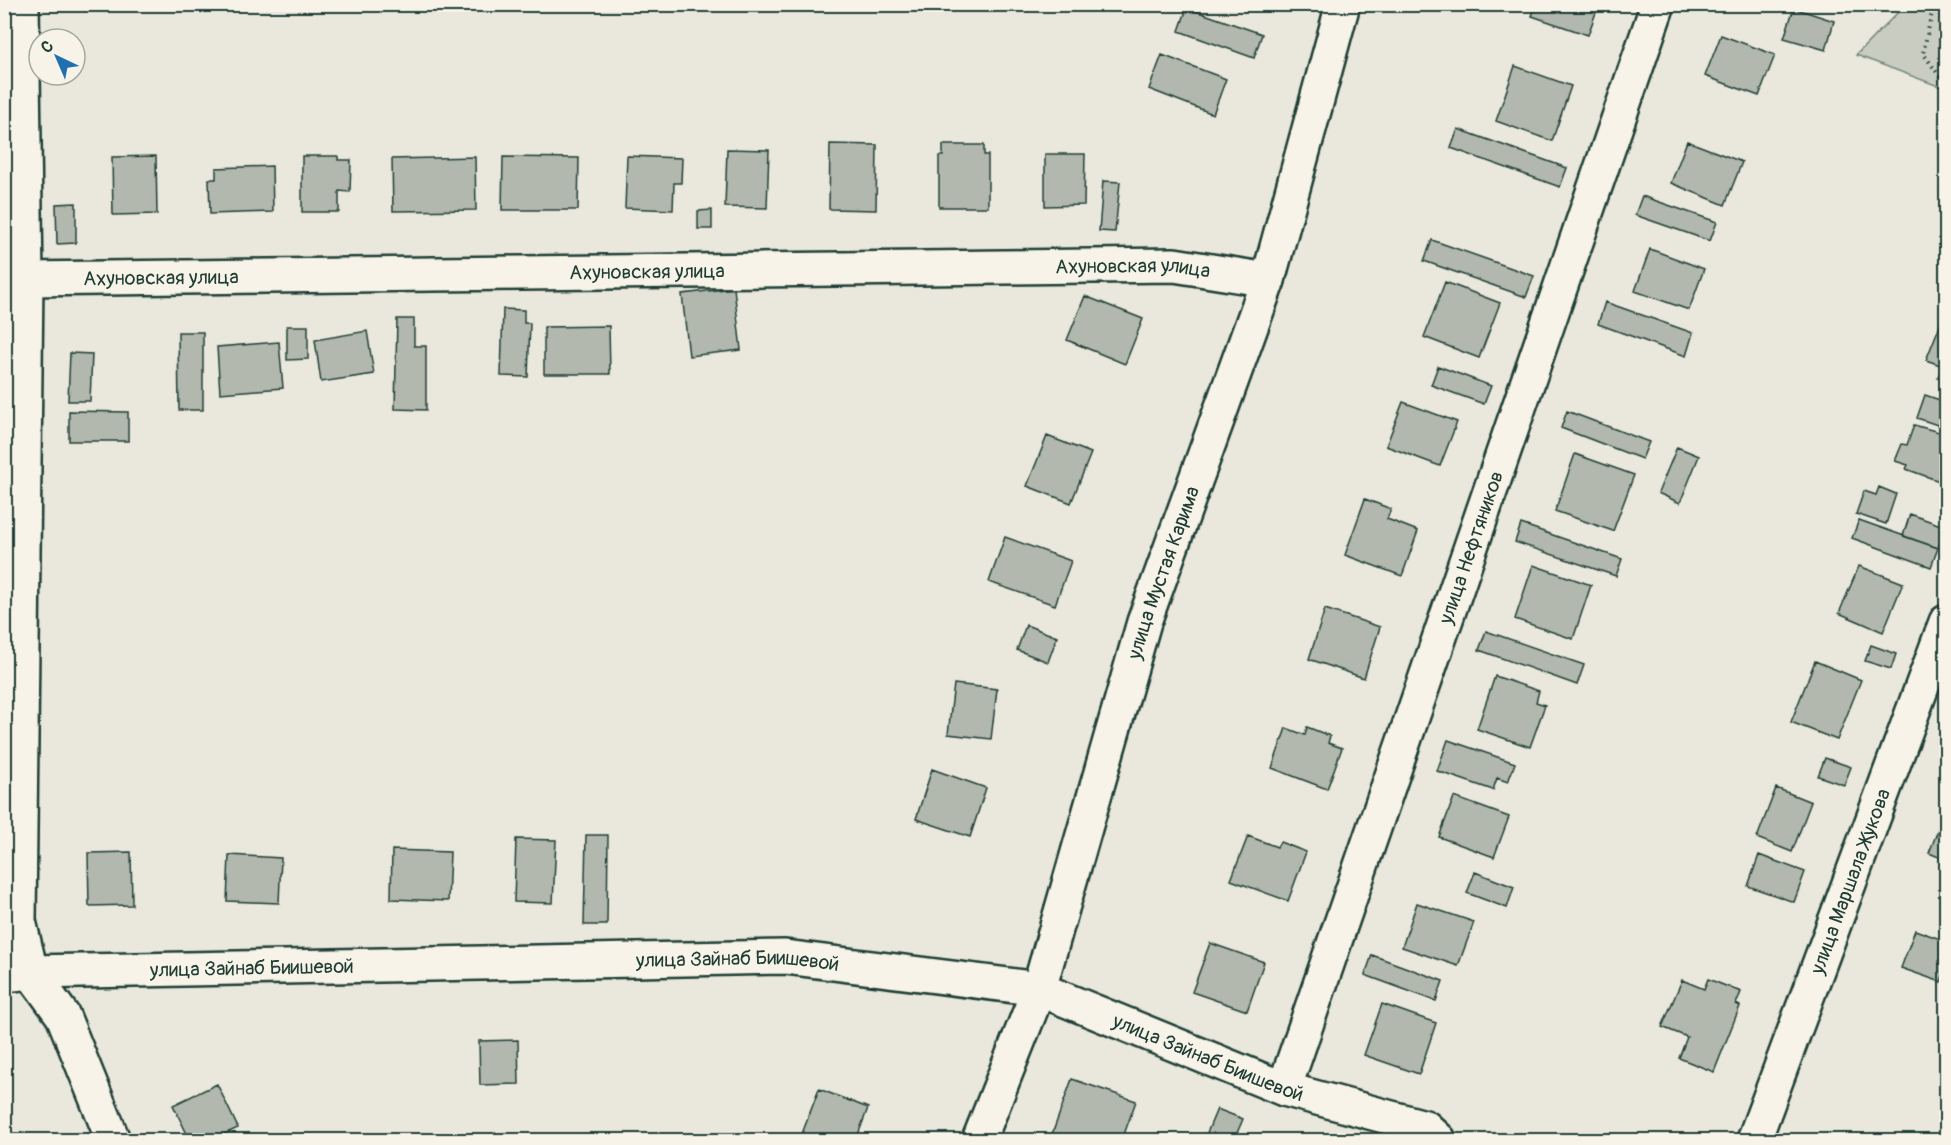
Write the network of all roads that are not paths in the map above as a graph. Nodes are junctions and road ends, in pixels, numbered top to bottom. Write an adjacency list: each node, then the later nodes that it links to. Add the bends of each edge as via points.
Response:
1 (22, 4): 4 (street)
2 (1343, 4): 5 (street, улица Мустая Карима)
3 (1658, 4): 9 (street, улица Нефтяников)
4 (26, 279): 5 (street, Ахуновская улица, via 1174,266); 7 (street)
5 (1268, 280): 8 (street, улица Мустая Карима, via 1144,622)
6 (1947, 622): 13 (street, улица Маршала Жукова)
7 (18, 974): 8 (street, улица Зайнаб Биишевой, via 785,957); 10 (street, via 63,1016)
8 (1039, 989): 9 (street, улица Зайнаб Биишевой); 11 (street, улица Мустая Карима)
9 (1284, 1089): 12 (street, улица Зайнаб Биишевой, via 1425,1127)
10 (112, 1140)
11 (979, 1140)
12 (1439, 1140)
13 (1754, 1140)

